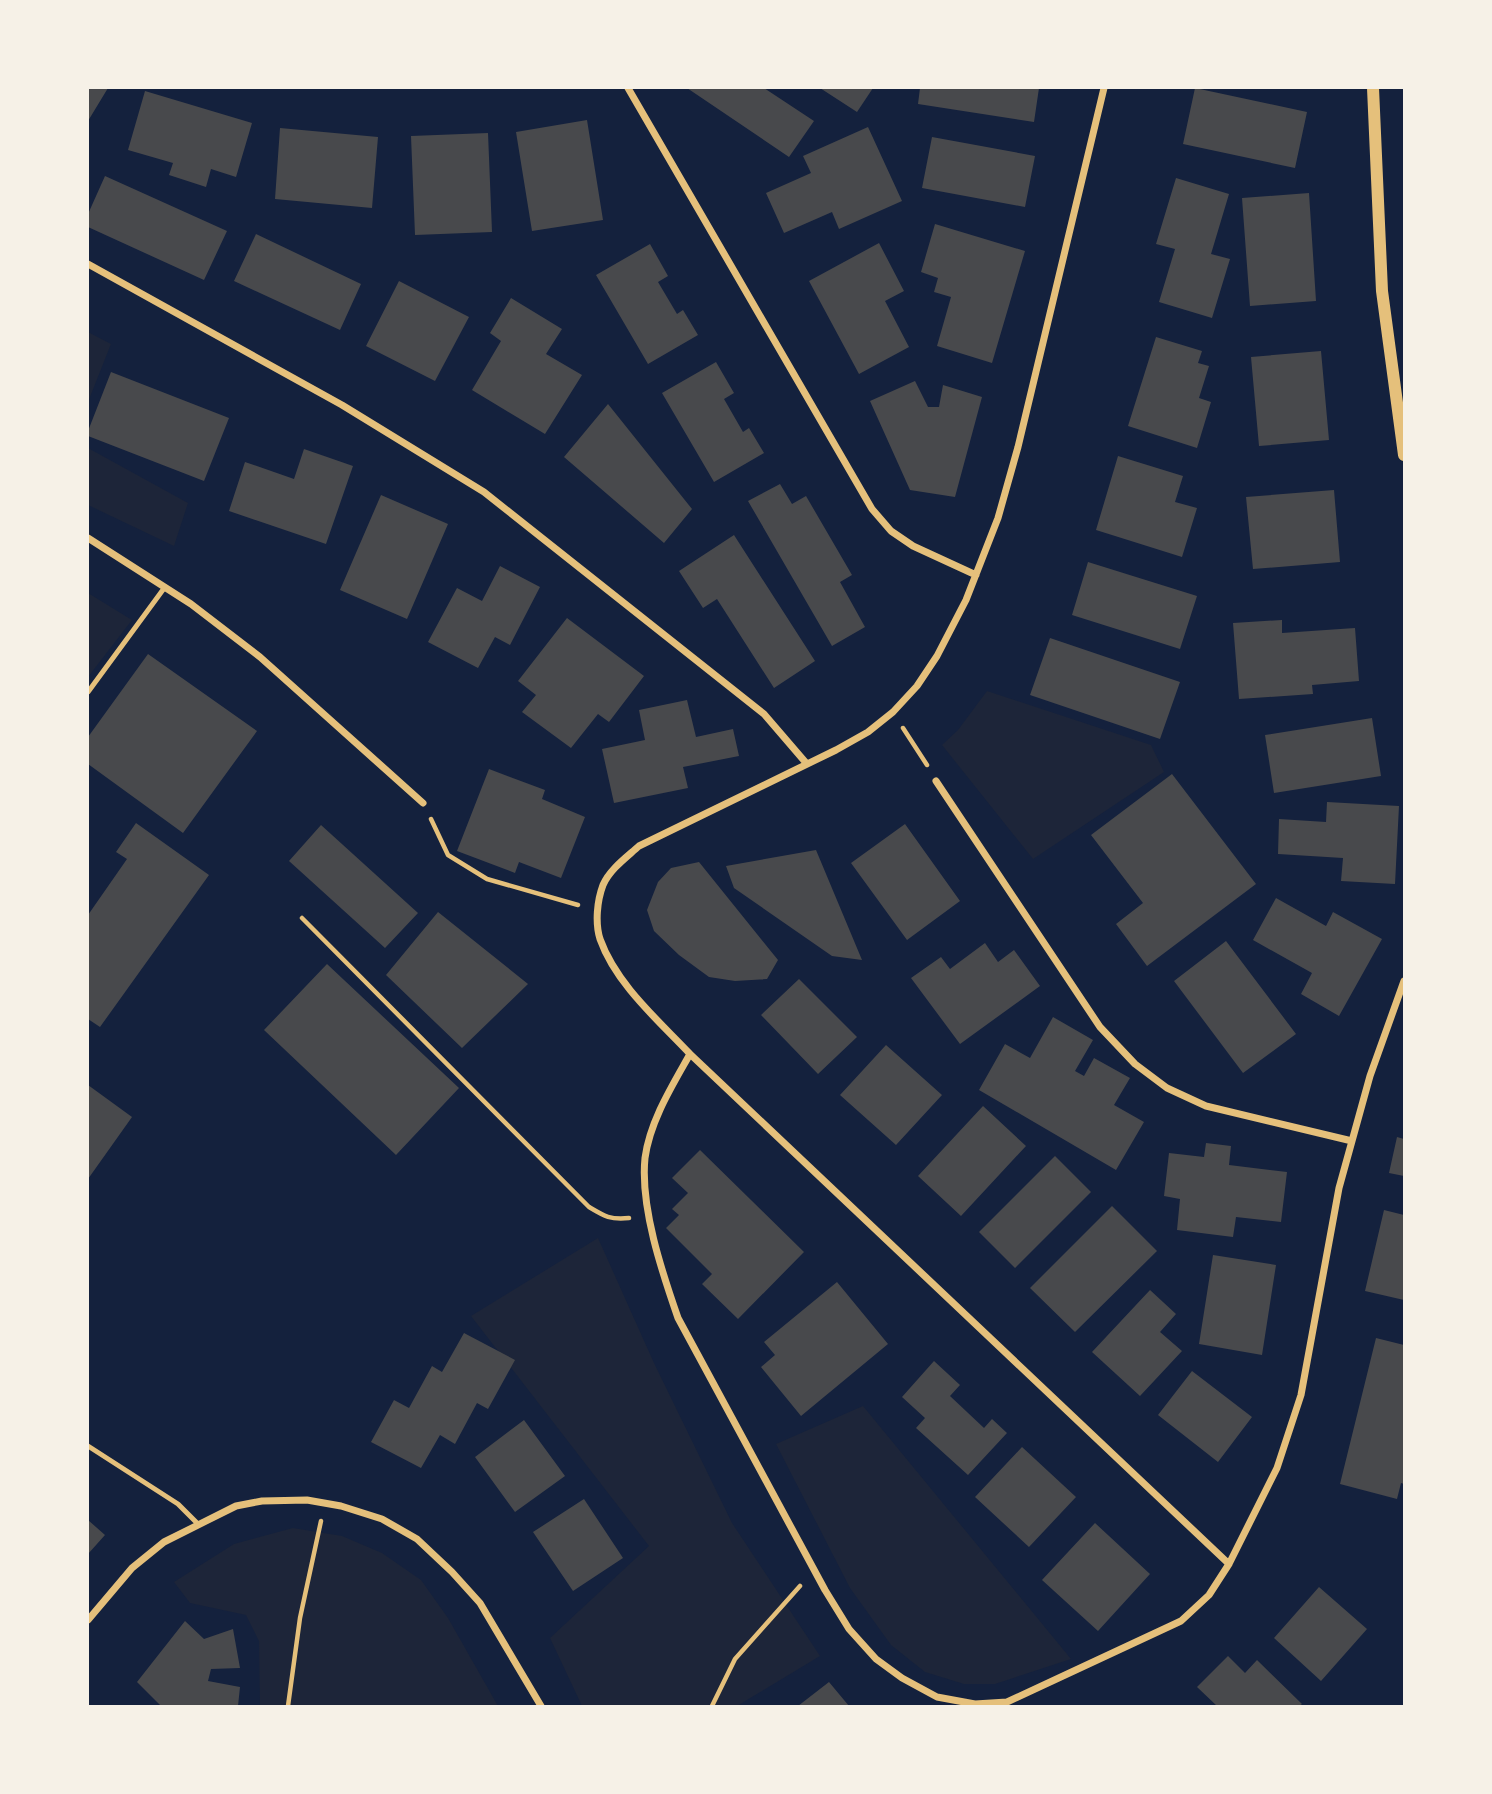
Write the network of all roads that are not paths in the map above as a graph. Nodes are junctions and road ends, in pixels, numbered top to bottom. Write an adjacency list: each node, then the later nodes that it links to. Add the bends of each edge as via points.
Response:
1 (628, 88): 7 (street, via 873,509 891,531 913,546)
2 (1104, 88): 7 (street, via 1018,447)
3 (1373, 88): 5 (street, via 1382,291)
4 (88, 264): 10 (street, via 342,405 484,492 764,714)
5 (1405, 455)
6 (88, 538): 8 (street)
7 (976, 575): 10 (street, via 937,656 917,686 868,732)
8 (165, 587): 9 (lane); 12 (street, via 260,657)
9 (88, 692)
10 (807, 764): 14 (street, via 639,846 604,884 597,910 599,937 637,999)
11 (936, 781): 15 (street, via 1100,1027 1135,1064 1167,1088 1206,1106)
12 (423, 803)
13 (1405, 981): 15 (street)
14 (690, 1054): 18 (street); 18 (street, via 652,1129 645,1158 646,1198 662,1271 678,1318 814,1570 849,1629 876,1659 937,1697 975,1704 1007,1702 1181,1621 1209,1595)
15 (1352, 1141): 18 (street, via 1301,1395 1277,1468)
16 (88, 1446): 17 (lane, via 178,1504)
17 (198, 1524): 19 (street, via 164,1542 132,1569); 20 (street, via 236,1506 262,1501 307,1500 382,1519 417,1539 480,1603)
18 (1229, 1564)
19 (88, 1620)
20 (541, 1706)

